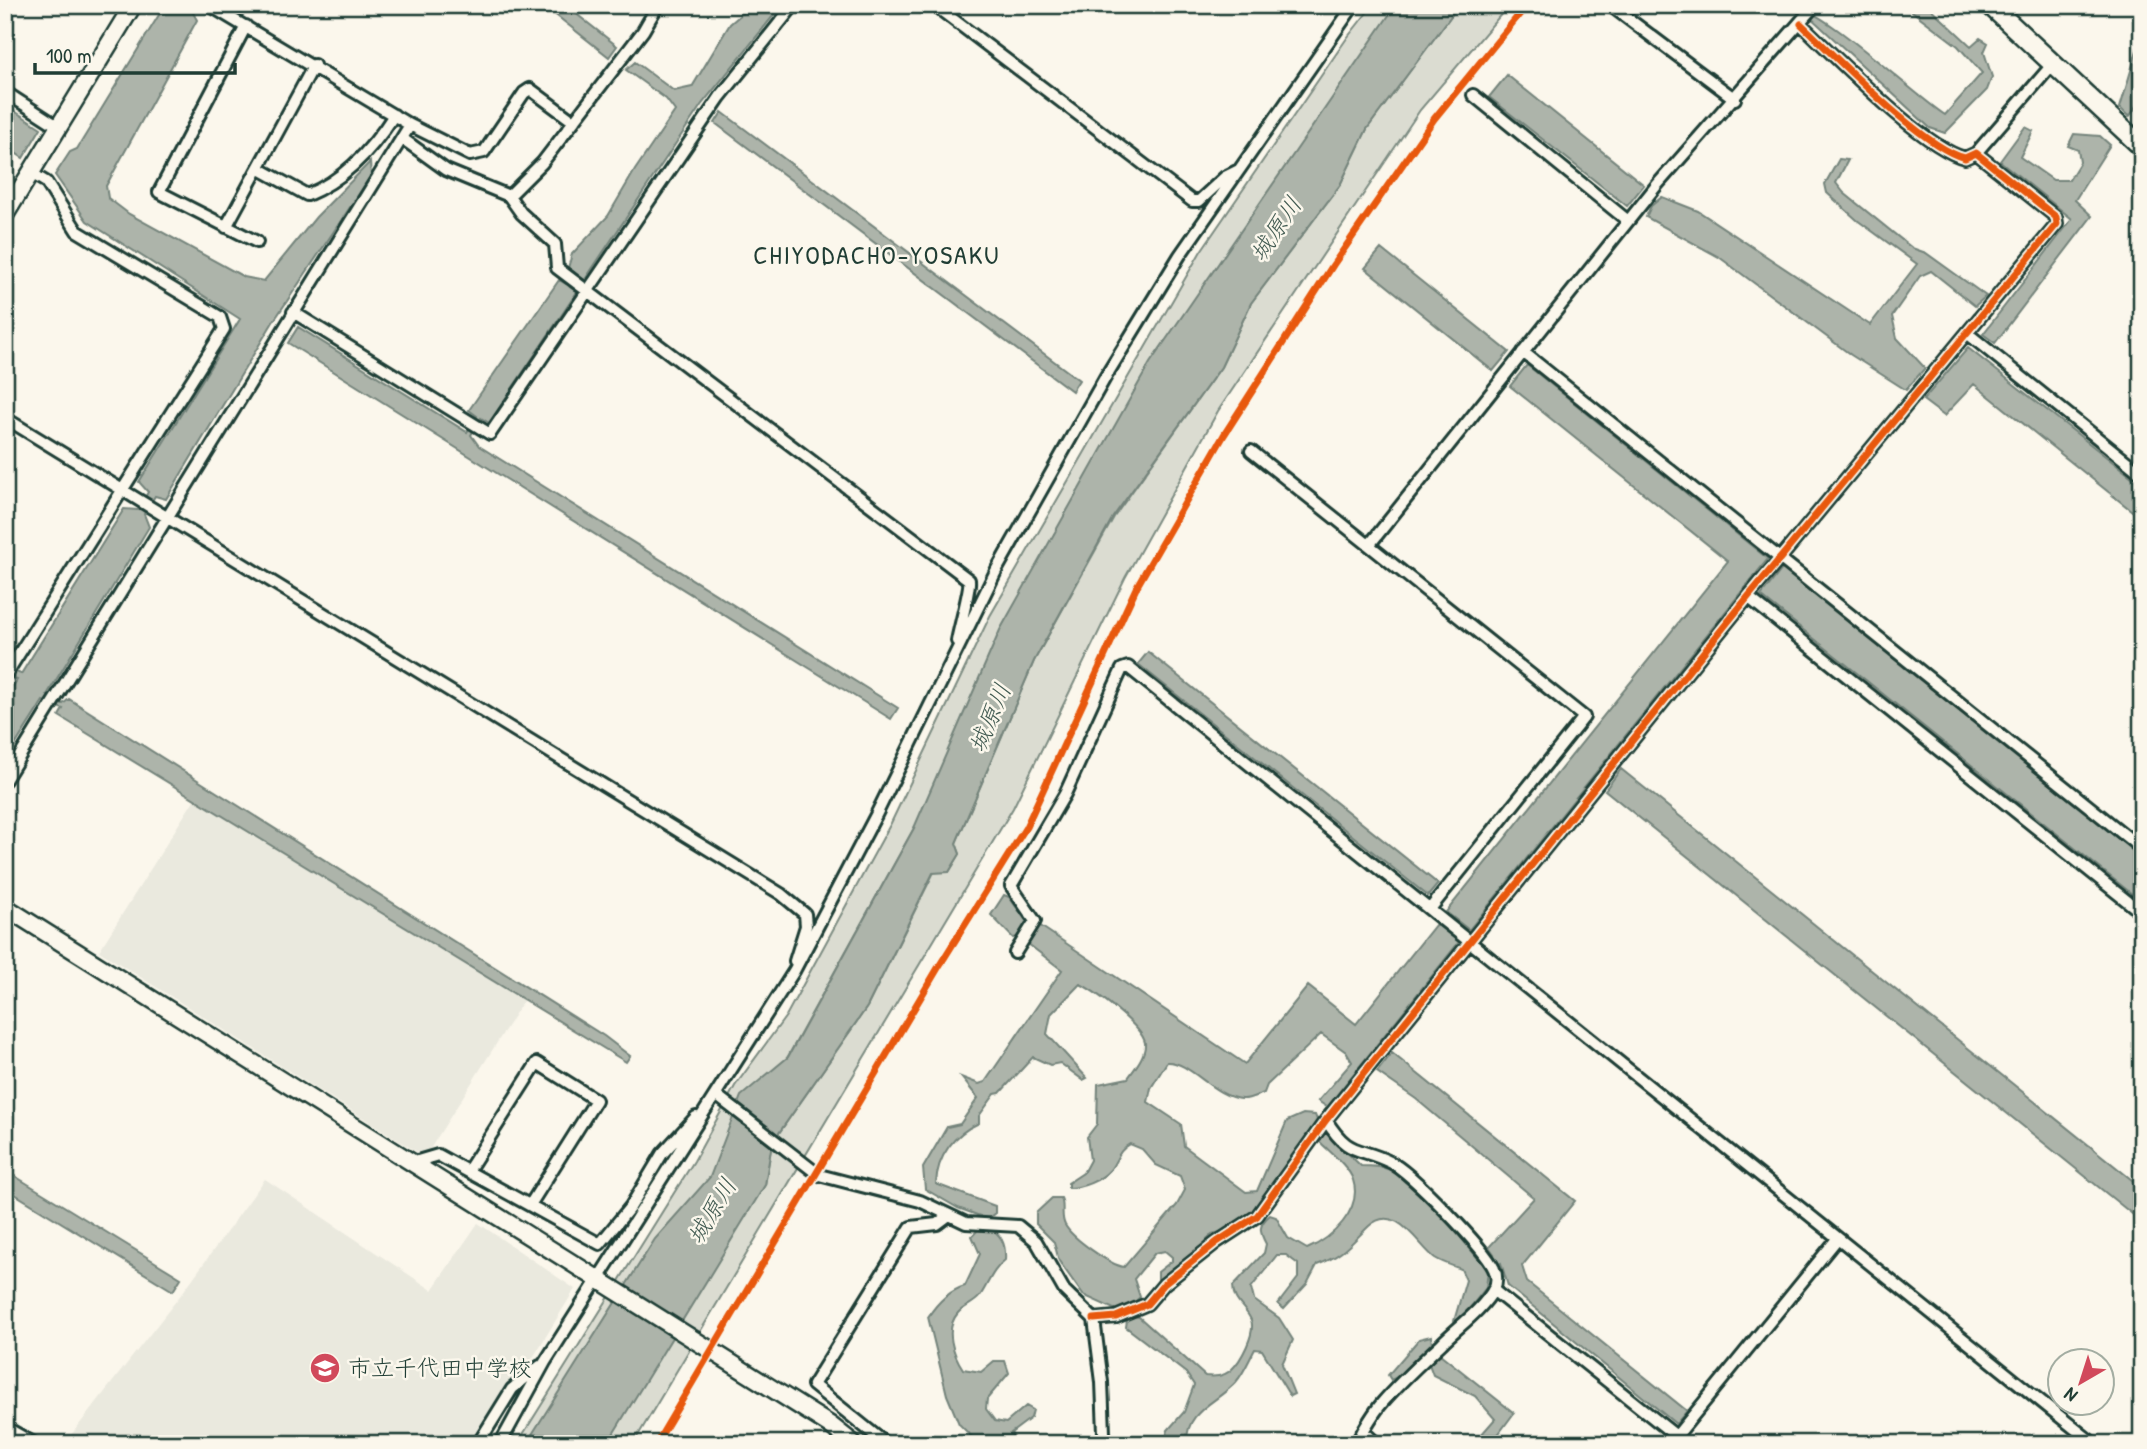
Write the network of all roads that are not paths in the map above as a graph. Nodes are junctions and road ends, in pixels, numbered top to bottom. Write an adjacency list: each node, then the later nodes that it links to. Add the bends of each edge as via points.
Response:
1 (133, 5): 19 (street)
2 (658, 5): 17 (street)
3 (794, 5): 31 (street, via 720,97)
4 (934, 5): 24 (street, via 1192,201 1199,201)
5 (1354, 5): 24 (street)
6 (1610, 5): 15 (street)
7 (1990, 5): 12 (main road)
8 (214, 6): 10 (street)
9 (1808, 14): 15 (street); 22 (street, via 1919,131 1951,155 1965,158)
10 (246, 26): 11 (street); 29 (street, via 159,192)
11 (314, 65): 16 (street); 23 (street)
12 (2052, 65): 21 (main road); 22 (street)
13 (5, 92): 19 (street)
14 (1473, 95): 28 (street)
15 (1735, 99): 28 (street)
16 (394, 115): 18 (street); 23 (street, via 374,146 323,188 307,195)
17 (573, 121): 18 (street, via 530,89 477,156); 26 (street, via 542,163)
18 (410, 125): 20 (street)
19 (59, 127): 25 (street)
20 (403, 139): 26 (street, via 446,170); 32 (street)
21 (2142, 147)
22 (1976, 153): 33 (street, via 2056,217 2057,224)
23 (258, 168): 29 (street)
24 (1240, 170): 43 (street, via 1106,376)
25 (31, 173): 27 (street); 38 (street, via 46,182 77,230 220,317 224,329)
26 (509, 196): 31 (street, via 520,213 555,244 557,268)
27 (5, 215)
28 (1628, 221): 34 (street)
29 (226, 227): 30 (street)
30 (257, 242)
31 (588, 292): 32 (street, via 490,434); 43 (street, via 969,580)
32 (293, 312): 39 (street)
33 (1967, 333): 37 (street); 41 (street)
34 (1523, 352): 40 (street); 41 (street)
35 (5, 418): 38 (street)
36 (1251, 450): 40 (street)
37 (2142, 474)
38 (121, 489): 39 (street); 44 (street)
39 (166, 516): 45 (street); 52 (street, via 782,894 805,914)
40 (1370, 544): 48 (street, via 1584,717)
41 (1780, 558): 42 (street); 46 (street)
42 (1748, 597): 49 (street); 50 (street)
43 (955, 651): 52 (street)
44 (5, 676)
45 (5, 780)
46 (2142, 849)
47 (5, 907): 56 (street)
48 (1430, 909): 50 (street); 51 (street, via 1128,667 1122,669 1065,794 1011,886 1035,921)
49 (2142, 913)
50 (1471, 942): 55 (street); 60 (street)
51 (1015, 953)
52 (794, 971): 53 (street)
53 (716, 1095): 54 (street); 59 (street, via 818,1175 920,1201)
54 (702, 1113): 58 (street, via 662,1154 631,1206 600,1244); 61 (street)
55 (1326, 1120): 62 (street, via 1354,1151 1390,1161 1449,1214 1494,1268); 63 (street, via 1257,1216 1164,1283 1147,1304 1115,1317)
56 (411, 1163): 57 (street, via 438,1155); 61 (street)
57 (468, 1171): 58 (street); 58 (street, via 537,1063 596,1100)
58 (530, 1205)
59 (949, 1214): 63 (street, via 966,1223 1018,1226 1036,1241 1064,1290); 72 (street, via 937,1224 911,1227 813,1385)
60 (1837, 1239): 67 (street); 76 (street)
61 (596, 1280): 64 (street); 71 (street)
62 (1493, 1290): 66 (street, via 1383,1401); 67 (street)
63 (1094, 1319): 73 (street)
64 (545, 1362): 69 (street, via 512,1389); 70 (street)
65 (5, 1427): 68 (street)
66 (1363, 1432): 74 (street); 75 (street)
67 (1673, 1440)
68 (35, 1444)
69 (478, 1444)
70 (500, 1444)
71 (855, 1444)
72 (886, 1444)
73 (1108, 1444)
74 (1356, 1444)
75 (1377, 1444)
76 (2094, 1444)

